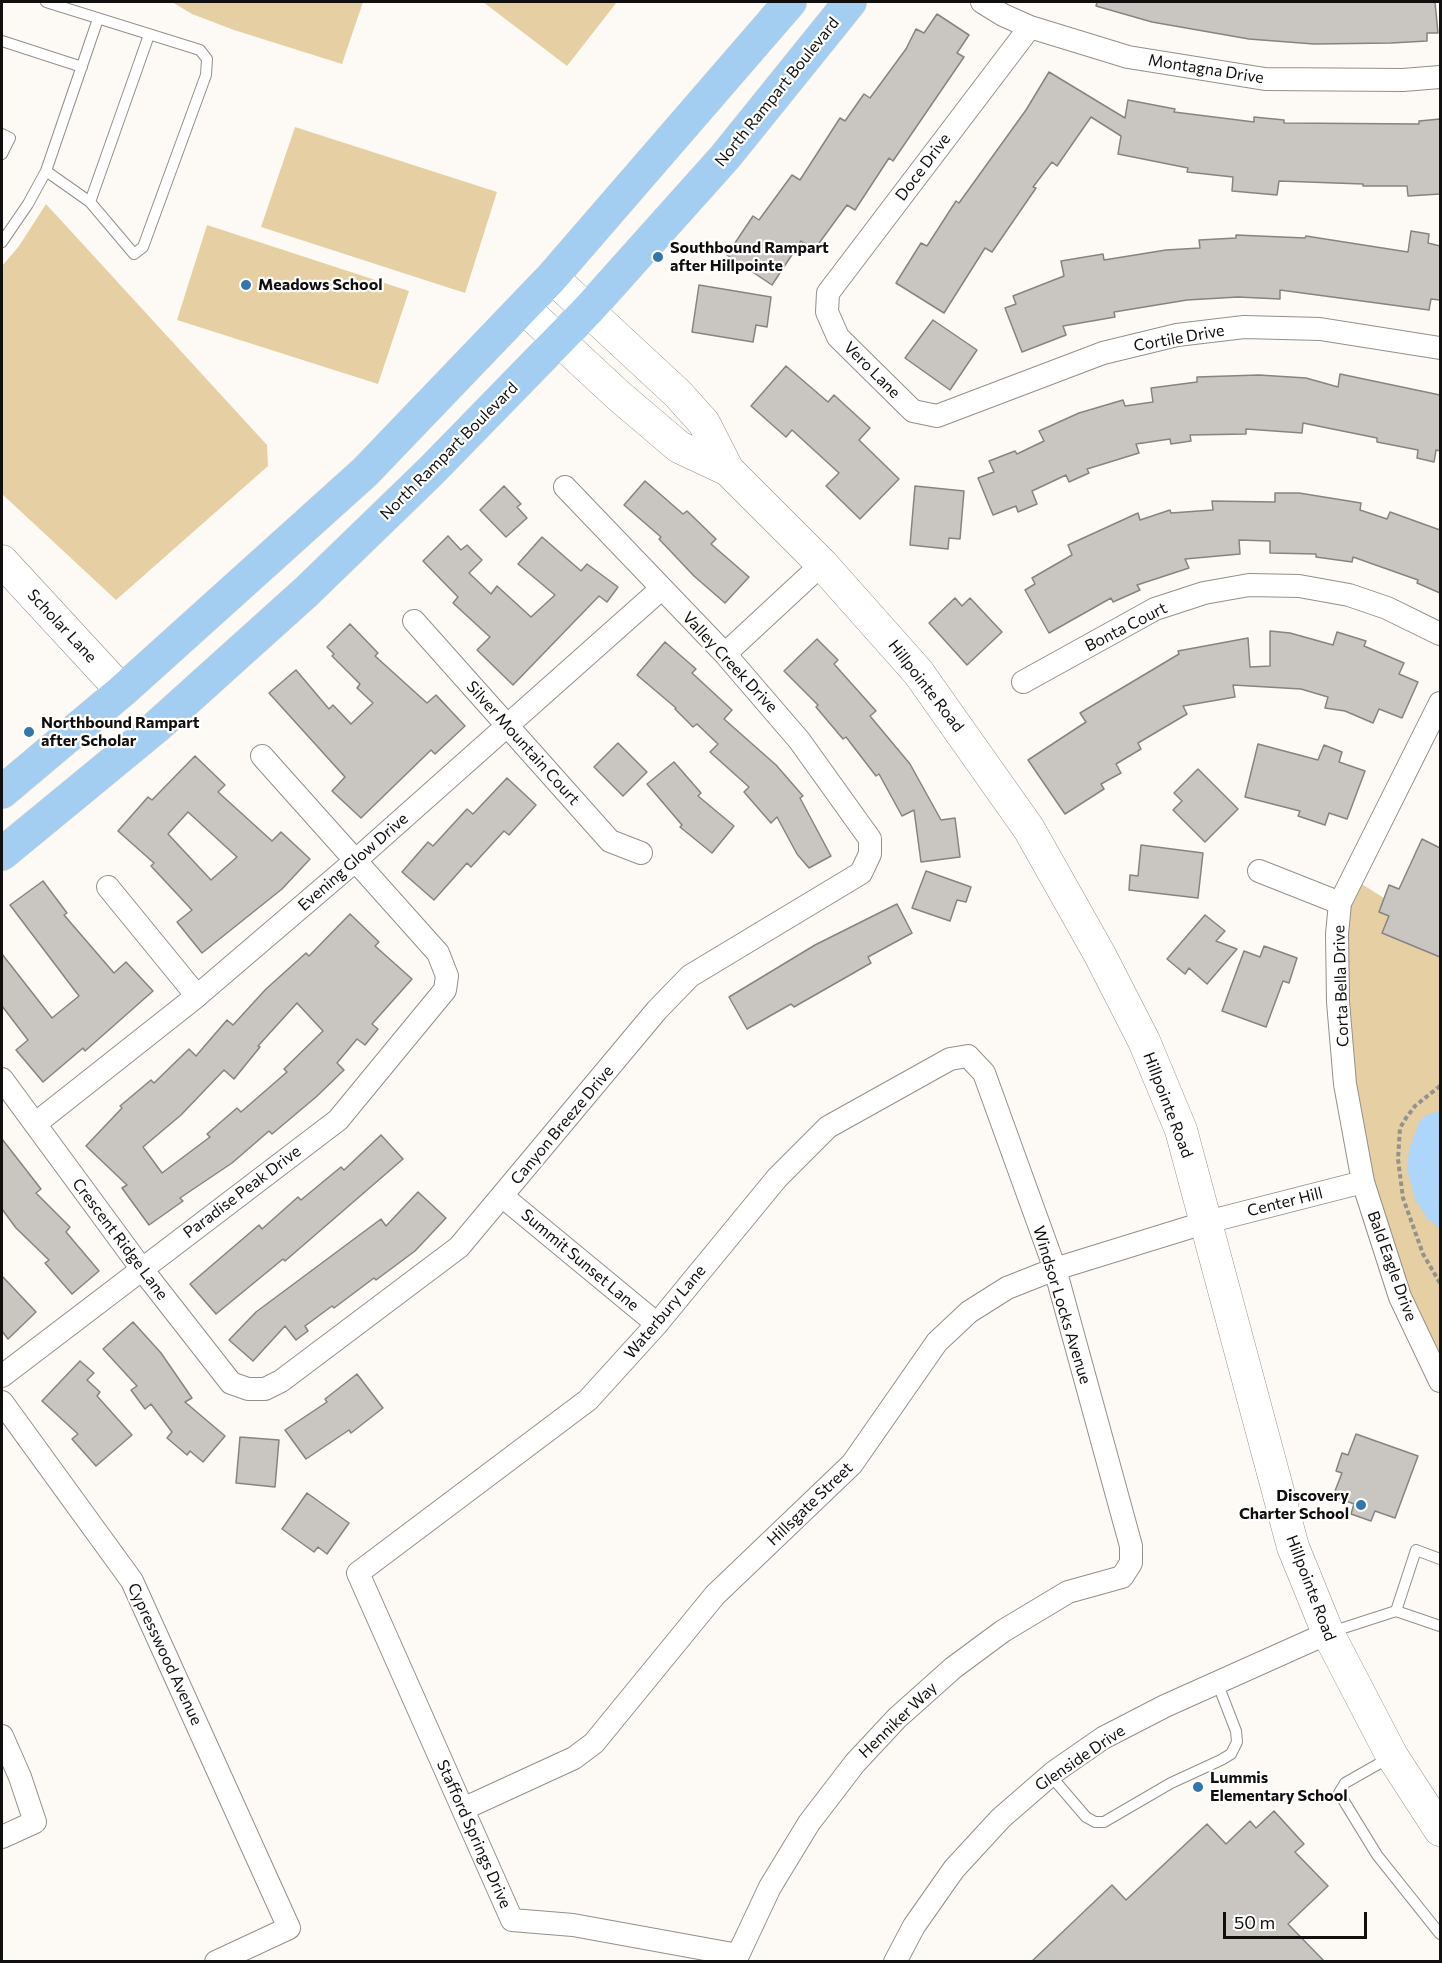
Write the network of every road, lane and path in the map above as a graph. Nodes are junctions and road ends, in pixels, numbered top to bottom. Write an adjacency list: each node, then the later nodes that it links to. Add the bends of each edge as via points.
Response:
1 (46, 2): 5 (lane)
2 (790, 2): 17 (main road)
3 (850, 2): 19 (main road, North Rampart Boulevard, via 725,157)
4 (982, 2): 7 (street, Montagna Drive)
5 (66, 5): 6 (lane)
6 (98, 19): 8 (lane); 10 (lane)
7 (1030, 27): 11 (street, Montagna Drive, via 1128,57 1265,79); 20 (street, Doce Drive, via 828,293)
8 (149, 35): 15 (lane); 15 (lane, via 200,50 207,59 206,75 142,247 134,254)
9 (2, 41): 10 (lane)
10 (82, 67): 14 (lane)
11 (1440, 77)
12 (2, 134): 13 (lane, via 10,138)
13 (2, 154)
14 (46, 171): 15 (lane); 16 (lane)
15 (90, 202)
16 (2, 242)
17 (552, 277): 18 (main road); 19 (street, Hillpointe Road)
18 (524, 308): 21 (street, Hillpointe Road); 33 (main road, via 365,472)
19 (588, 310): 21 (main road, North Rampart Boulevard); 24 (street, Hillpointe Road, via 704,423)
20 (827, 312): 23 (street, Vero Lane, via 838,337 913,411)
21 (560, 340): 24 (street, Hillpointe Road, via 679,447); 37 (main road, North Rampart Boulevard, via 306,591 155,728)
22 (1440, 348): 23 (street, Cortile Drive, via 1320,329 1244,327 1177,335 1103,353 937,416)
23 (928, 415)
24 (728, 470): 27 (street, Hillpointe Road)
25 (565, 487): 28 (street, Valley Creek Drive)
26 (2, 561): 33 (street, Scholar Lane)
27 (822, 564): 31 (street); 53 (street, Hillpointe Road, via 918,672 1029,829 1144,1041 1181,1130)
28 (661, 589): 31 (street, Valley Creek Drive); 35 (street, Evening Glow Drive)
29 (414, 621): 35 (street, Silver Mountain Court)
30 (1440, 634): 32 (street, Bonta Court, via 1387,608 1349,595 1299,586 1248,585 1204,593 1155,609)
31 (725, 654): 41 (street, Valley Creek Drive, via 800,740 870,839)
32 (1023, 682)
33 (122, 691): 37 (main road, via 120,717); 38 (main road)
34 (1440, 703): 45 (street, Corta Bella Drive)
35 (507, 725): 39 (street, Silver Mountain Court, via 610,841); 42 (street, Evening Glow Drive)
36 (262, 756): 42 (street)
37 (90, 781): 40 (main road, North Rampart Boulevard)
38 (2, 792)
39 (641, 853)
40 (2, 854)
41 (870, 854): 52 (street, Canyon Breeze Drive, via 861,873 690,976)
42 (355, 861): 46 (street, Evening Glow Drive); 54 (street, Paradise Peak Drive, via 438,953 447,976 445,990 338,1120)
43 (1260, 871): 45 (street)
44 (108, 887): 46 (street)
45 (1340, 903): 51 (street, Corta Bella Drive, via 1336,934 1338,1002 1345,1084)
46 (197, 996): 50 (street, Evening Glow Drive)
47 (968, 1056): 55 (street, Windsor Locks Avenue, via 984,1073); 57 (street, Waterbury Lane, via 950,1059 828,1127 777,1178)
48 (2, 1079): 50 (street, Crescent Ridge Lane)
49 (1440, 1086): 56 (path, via 1415,1106 1400,1128 1398,1159 1403,1198 1424,1254)
50 (35, 1124): 54 (street, Crescent Ridge Lane)
51 (1363, 1182): 53 (street, Center Hill); 59 (street, Bald Eagle Drive, via 1400,1297)
52 (502, 1196): 57 (street, Summit Sunset Lane); 60 (street, Canyon Breeze Drive, via 459,1247 281,1381 265,1389)
53 (1207, 1222): 55 (street, Hillsgate Street); 67 (street, Hillpointe Road, via 1293,1547)
54 (141, 1268): 58 (street, Paradise Peak Drive); 60 (street, Crescent Ridge Lane, via 231,1383)
55 (1055, 1269): 63 (street, Windsor Locks Avenue, via 1131,1546); 72 (street, Hillsgate Street, via 1007,1288 969,1312 937,1342 852,1464 715,1595 594,1743 574,1758)
56 (1440, 1283)
57 (657, 1324): 64 (street, Waterbury Lane, via 588,1400)
58 (2, 1376)
59 (1440, 1381)
60 (248, 1389)
61 (2, 1401): 77 (street, Cypresswood Avenue, via 132,1581 289,1928)
62 (1440, 1559): 65 (lane, via 1416,1551)
63 (1131, 1563): 76 (street, Henniker Way, via 1122,1577 1068,1592 1003,1630 897,1718 855,1763 809,1823 770,1887)
64 (358, 1573): 72 (street, Stafford Springs Drive)
65 (1396, 1611): 66 (lane); 67 (lane)
66 (1440, 1626)
67 (1328, 1633): 68 (street, Glenside Drive); 70 (street, Hillpointe Road)
68 (1217, 1682): 71 (street, Glenside Drive, via 1103,1738); 71 (lane, via 1237,1742 1231,1754 1221,1760 1171,1783 1104,1822 1086,1817)
69 (2, 1736): 74 (street, via 34,1822)
70 (1392, 1756): 73 (street, Hillpointe Road); 75 (lane, via 1345,1783 1340,1793 1342,1802 1377,1855)
71 (1050, 1775): 78 (street, Glenside Drive, via 1001,1818 954,1869 914,1926)
72 (463, 1809): 76 (street, Stafford Springs Drive, via 512,1920 573,1925)
73 (1440, 1830)
74 (2, 1837)
75 (1440, 1935)
76 (738, 1955)
77 (216, 1962)
78 (895, 1962)

